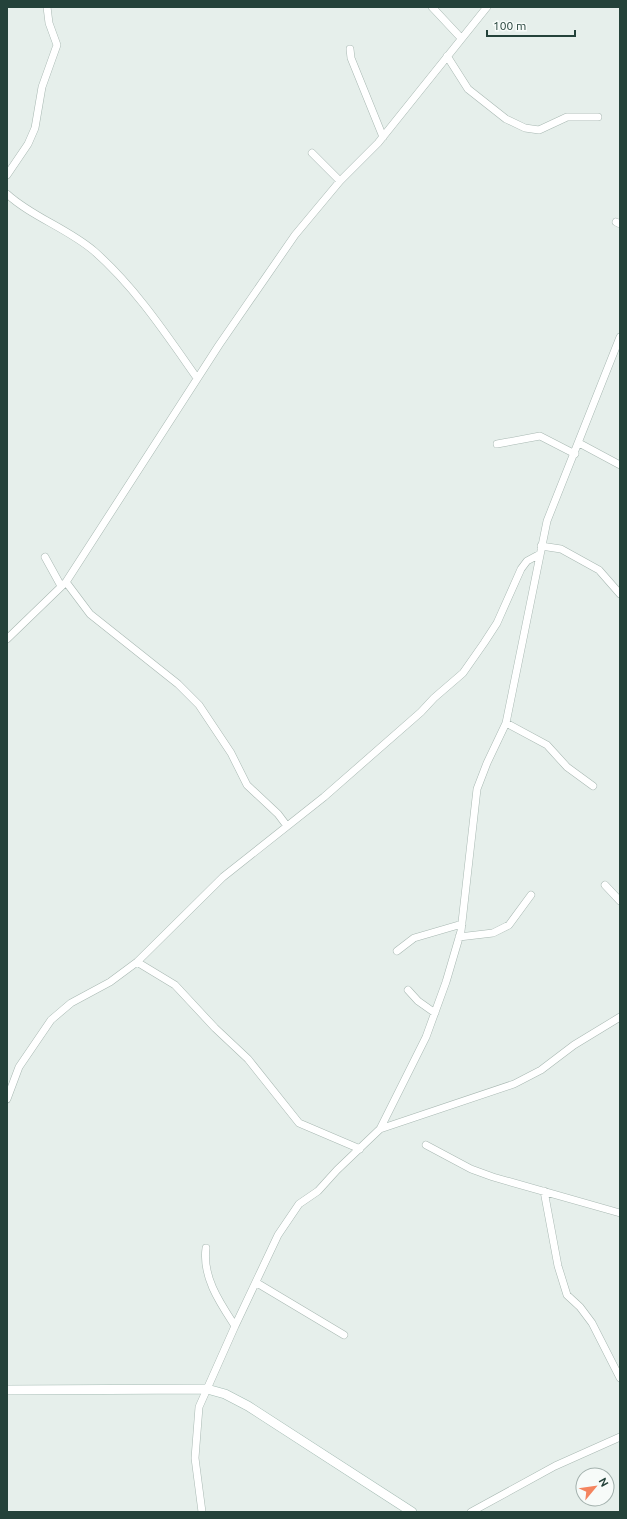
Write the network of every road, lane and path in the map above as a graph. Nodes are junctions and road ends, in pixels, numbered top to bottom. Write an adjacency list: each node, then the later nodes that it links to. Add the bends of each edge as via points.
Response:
1 (47, 7): 10 (street, via 49,23 57,46 42,87 35,128 28,144)
2 (432, 7): 4 (street)
3 (487, 7): 4 (street)
4 (461, 38): 6 (street)
5 (350, 49): 8 (street, via 351,58)
6 (447, 56): 7 (street, via 468,89 506,119 525,128 539,130 567,117); 8 (street)
7 (598, 117)
8 (383, 137): 11 (street)
9 (312, 153): 11 (street)
10 (7, 175)
11 (340, 181): 14 (street, via 295,235)
12 (7, 194): 14 (street, via 24,207 76,237 108,264 149,310)
13 (620, 337): 15 (street)
14 (197, 378): 22 (street)
15 (579, 443): 17 (street); 18 (street)
16 (497, 444): 17 (street, via 540,436)
17 (575, 454): 19 (street, via 547,521)
18 (620, 465)
19 (541, 546): 20 (street); 23 (street, via 561,549 599,570)
20 (540, 554): 25 (street); 27 (street, via 527,561 521,569 497,624 463,673 324,797)
21 (45, 557): 22 (street)
22 (63, 584): 24 (street); 27 (street, via 90,614 178,684 198,705 231,753 247,785)
23 (620, 594)
24 (7, 639)
25 (506, 723): 26 (street, via 547,745 567,767); 31 (street, via 478,789)
26 (593, 786)
27 (287, 826): 34 (street, via 222,877)
28 (605, 885): 30 (street)
29 (531, 895): 32 (street, via 509,925 493,933)
30 (620, 901)
31 (462, 924): 32 (street); 33 (street, via 414,938)
32 (459, 936): 36 (street)
33 (397, 951)
34 (137, 962): 38 (street, via 115,979 76,1000 51,1020 19,1067); 41 (street, via 175,985 248,1059 299,1123)
35 (408, 990): 36 (street)
36 (434, 1013): 39 (street, via 426,1037)
37 (620, 1016): 39 (street, via 574,1045 541,1070 514,1084)
38 (7, 1099)
39 (380, 1129): 41 (street)
40 (426, 1145): 42 (street, via 471,1169)
41 (360, 1149): 45 (street, via 318,1191 299,1204 278,1235)
42 (544, 1191): 43 (street); 48 (street, via 558,1266 567,1295 592,1323)
43 (620, 1213)
44 (206, 1248): 46 (street, via 204,1260 208,1276 220,1303)
45 (257, 1283): 46 (street); 47 (street)
46 (235, 1326): 49 (street)
47 (344, 1335)
48 (620, 1378)
49 (207, 1389): 50 (street); 52 (street, via 199,1407 196,1458); 53 (street, via 225,1394 248,1406)
50 (7, 1390)
51 (620, 1437): 54 (street, via 555,1466)
52 (202, 1512)
53 (412, 1512)
54 (471, 1512)

